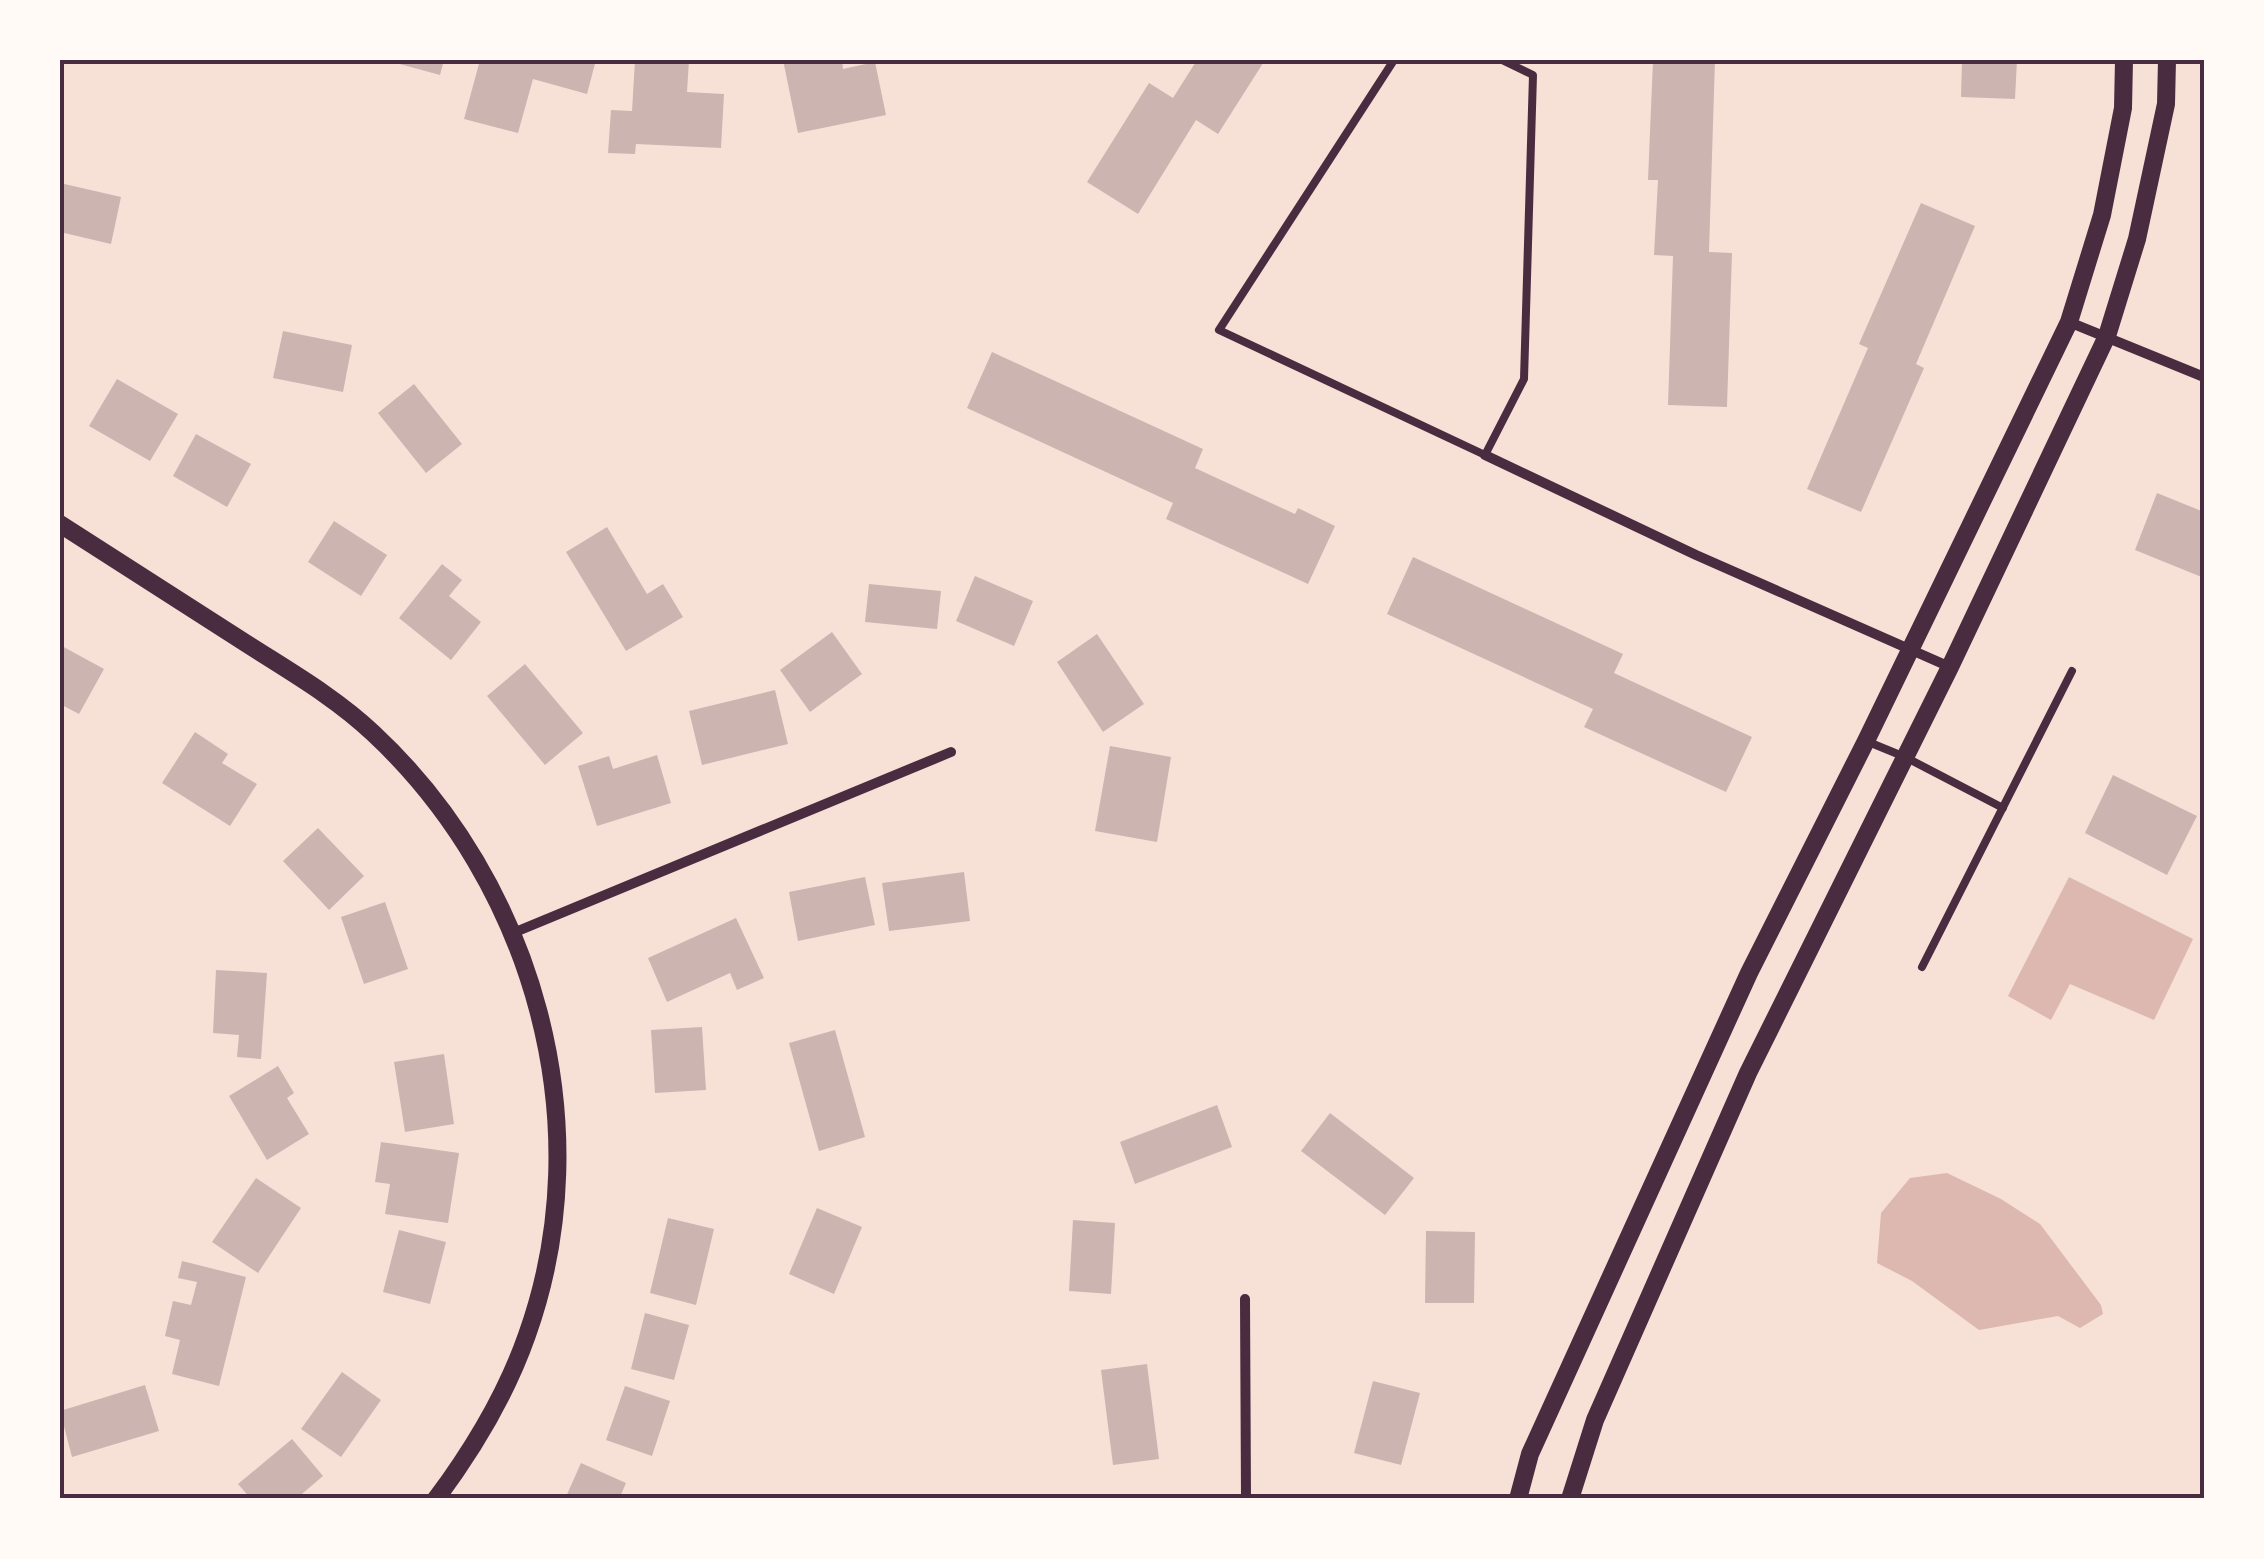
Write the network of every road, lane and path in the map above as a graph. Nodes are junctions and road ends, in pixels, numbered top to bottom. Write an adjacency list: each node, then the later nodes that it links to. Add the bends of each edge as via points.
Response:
1 (1394, 60): 8 (lane, via 1219,330)
2 (1502, 60): 8 (lane, via 1533,75 1524,379)
3 (2124, 60): 5 (street, via 2123,108 2102,215)
4 (2168, 60): 6 (street, via 2166,104 2137,239)
5 (2069, 322): 6 (street); 10 (street)
6 (2107, 336): 7 (street); 11 (street)
7 (2204, 377)
8 (1485, 455): 10 (street)
9 (60, 524): 17 (street, via 372,732 460,833)
10 (1911, 648): 11 (street); 13 (street)
11 (1950, 667): 15 (street)
12 (2072, 671): 16 (lane)
13 (1866, 741): 15 (lane); 22 (street, via 1749,973 1530,1454)
14 (951, 752): 17 (street)
15 (1906, 758): 16 (lane); 23 (street, via 1748,1073 1596,1420)
16 (2004, 808): 18 (lane)
17 (512, 933): 20 (street, via 534,992 553,1082 554,1218 539,1294 512,1372)
18 (1922, 967)
19 (1245, 1299): 21 (street)
20 (436, 1499)
21 (1246, 1499)
22 (1518, 1499)
23 (1570, 1499)

